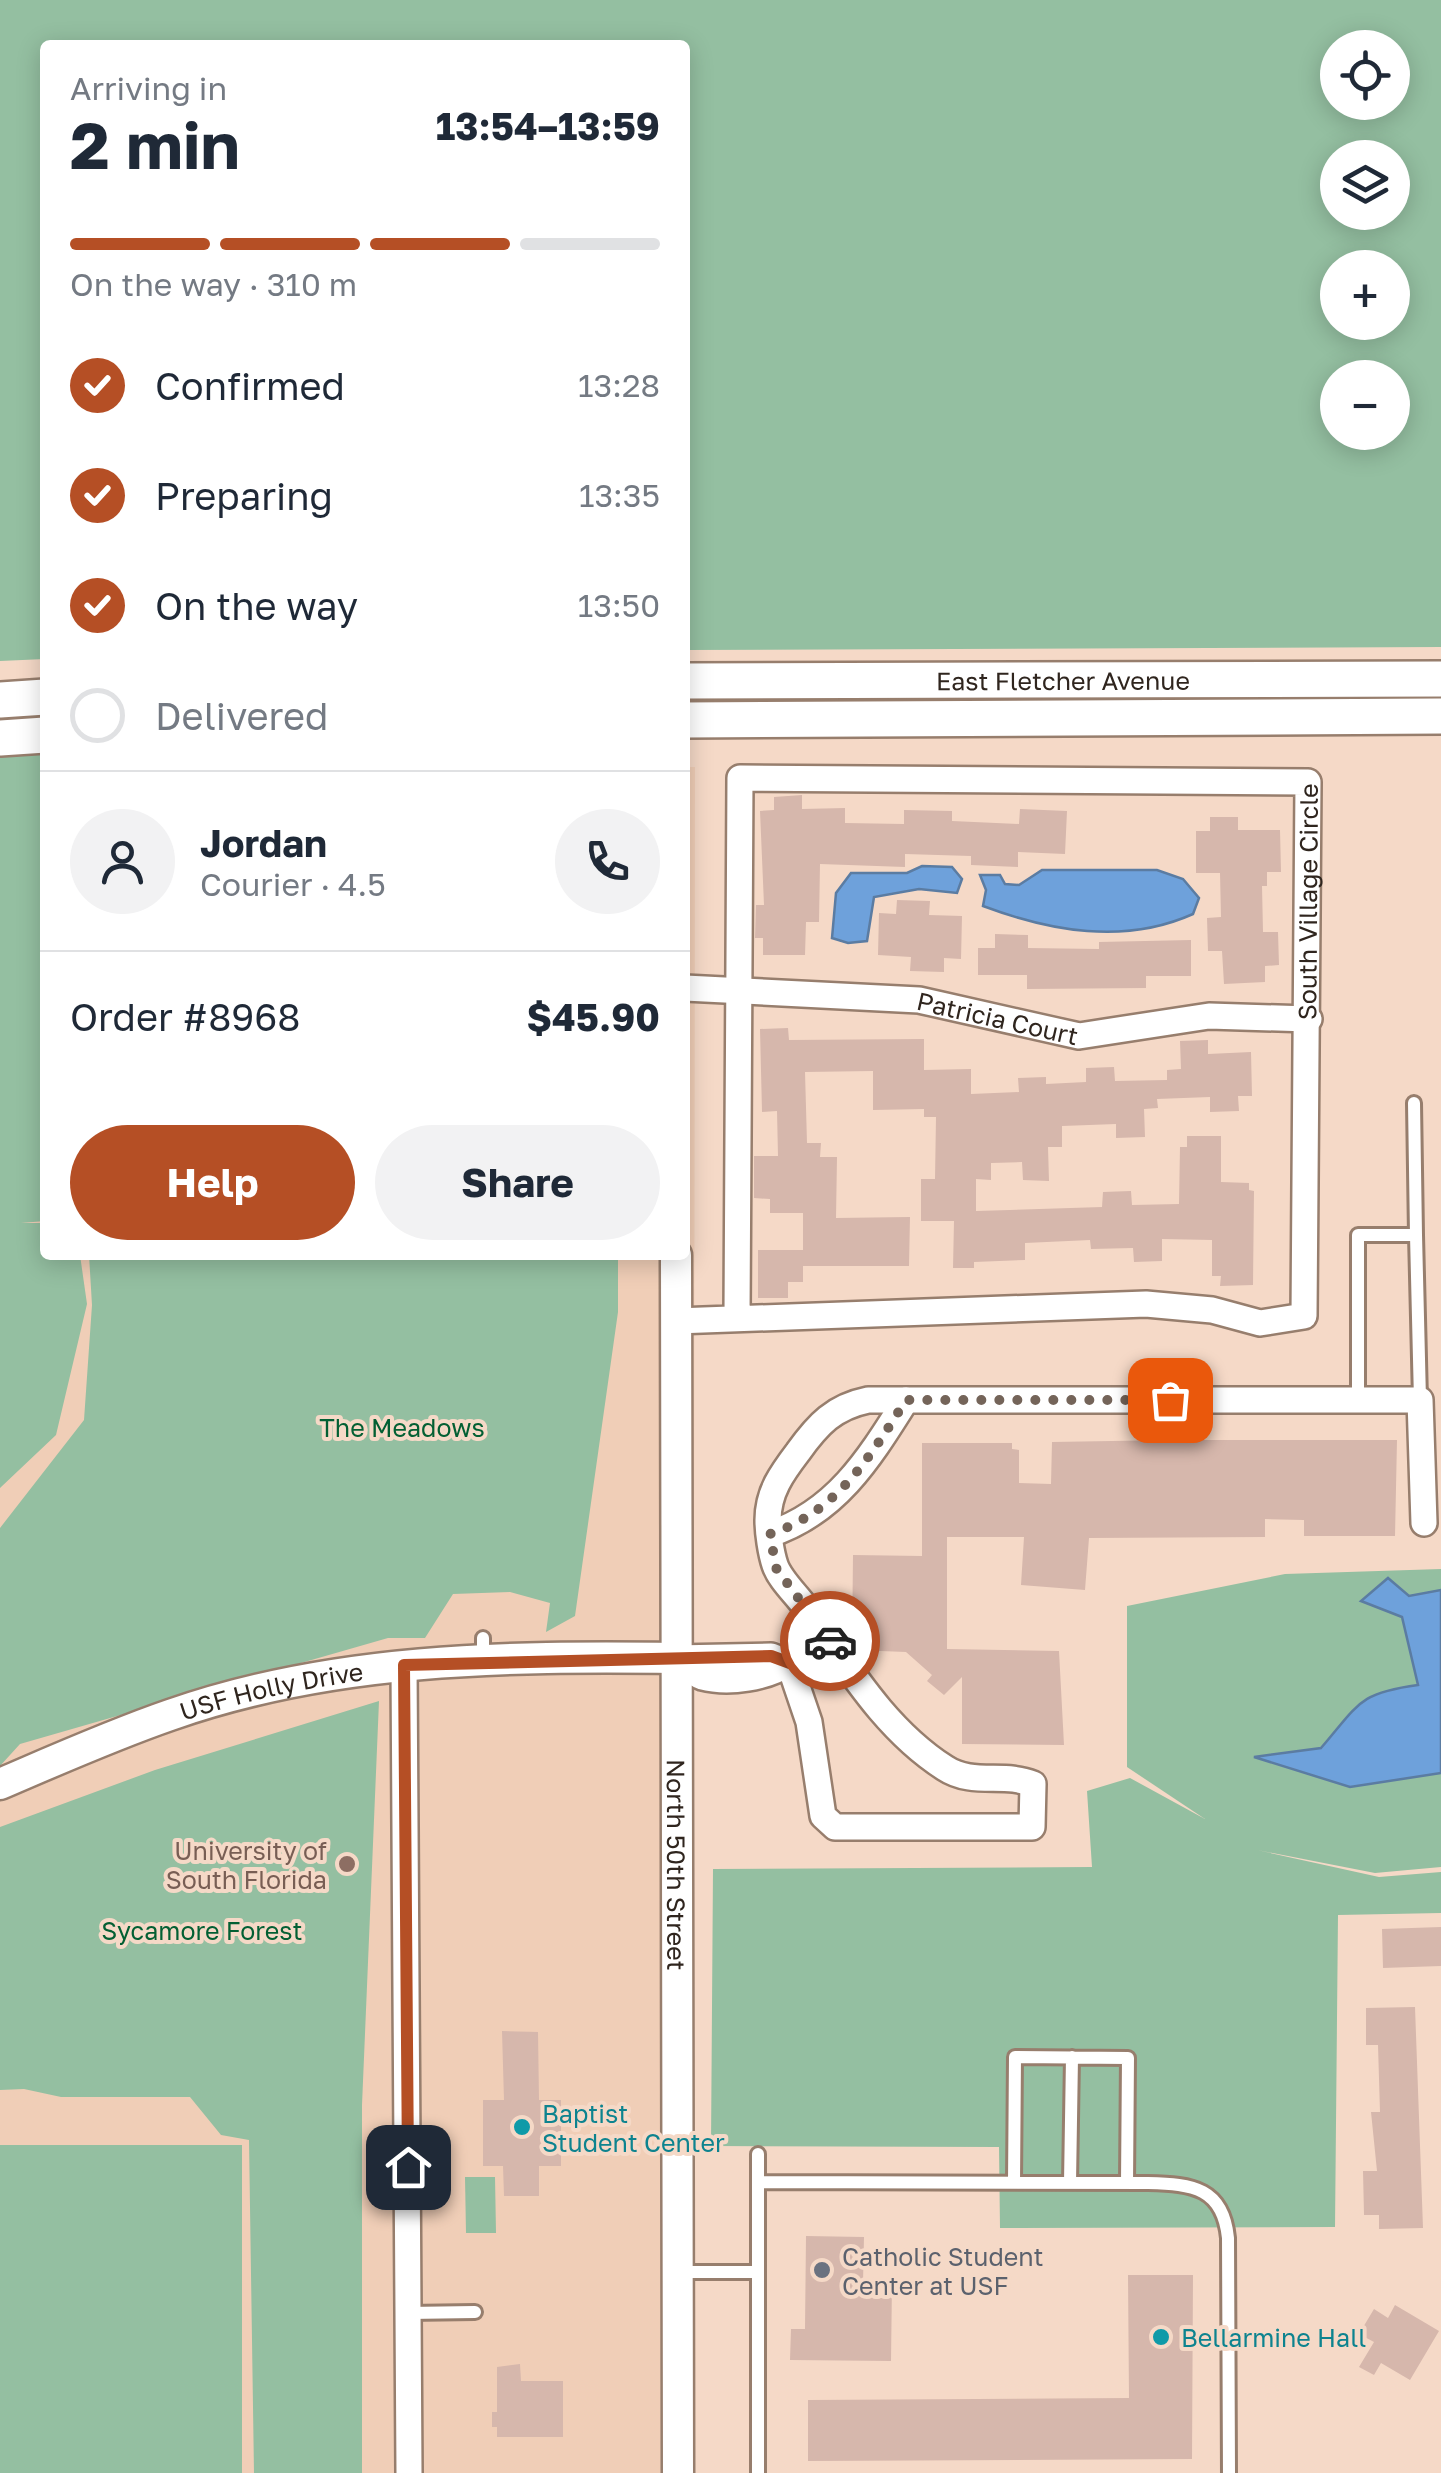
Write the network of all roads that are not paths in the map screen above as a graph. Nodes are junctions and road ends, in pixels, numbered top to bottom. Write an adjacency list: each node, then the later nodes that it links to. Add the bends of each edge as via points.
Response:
1 (1441, 679): 2 (main road, East Fletcher Avenue)
2 (690, 681)
3 (40, 697): 4 (main road)
4 (0, 700)
5 (1441, 716): 6 (main road, East Fletcher Avenue)
6 (690, 720)
7 (40, 735): 8 (main road)
8 (0, 738)
9 (690, 988): 10 (street, Patricia Court)
10 (742, 990): 11 (street, Patricia Court, via 919,1000 1078,1036 1209,1016); 11 (street, South Village Circle, via 740,778 1308,782); 15 (street, South Village Circle)
11 (1309, 1018): 15 (street, South Village Circle, via 1304,1316 1260,1323 1146,1304)
12 (1414, 1103): 13 (lane)
13 (1416, 1234): 18 (lane, via 1358,1235); 19 (lane)
14 (676, 1260): 16 (street, North 50th Street)
15 (737, 1316): 16 (street, South Village Circle)
16 (676, 1321): 23 (street, North 50th Street)
17 (906, 1400): 18 (street); 21 (street, via 867,1462 832,1500 801,1524); 21 (street, via 848,1404 822,1420 776,1481)
18 (1358, 1400): 19 (street)
19 (1420, 1400): 20 (street)
20 (1424, 1523)
21 (770, 1534): 22 (street, via 776,1568)
22 (831, 1642): 24 (street); 24 (street, via 878,1708 948,1771 1033,1784 1032,1827 835,1827 823,1816 809,1722)
23 (675, 1658): 24 (street, via 701,1676 770,1676); 25 (street, USF Holly Drive, via 483,1649); 33 (street, North 50th Street)
24 (790, 1663)
25 (404, 1665): 26 (street, USF Holly Drive, via 322,1676 171,1714); 36 (street)
26 (0, 1784)
27 (1072, 2057): 30 (lane, via 1015,2057); 31 (lane); 32 (lane, via 1128,2058)
28 (758, 2154): 29 (lane)
29 (758, 2182): 30 (lane); 34 (lane)
30 (1014, 2182): 31 (lane)
31 (1070, 2182): 32 (lane)
32 (1126, 2182): 40 (lane, via 1201,2190 1225,2215)
33 (677, 2272): 34 (lane); 38 (street, North 50th Street)
34 (757, 2272): 39 (lane)
35 (475, 2312): 36 (lane)
36 (408, 2313): 37 (street)
37 (409, 2473)
38 (678, 2473)
39 (758, 2473)
40 (1229, 2473)

